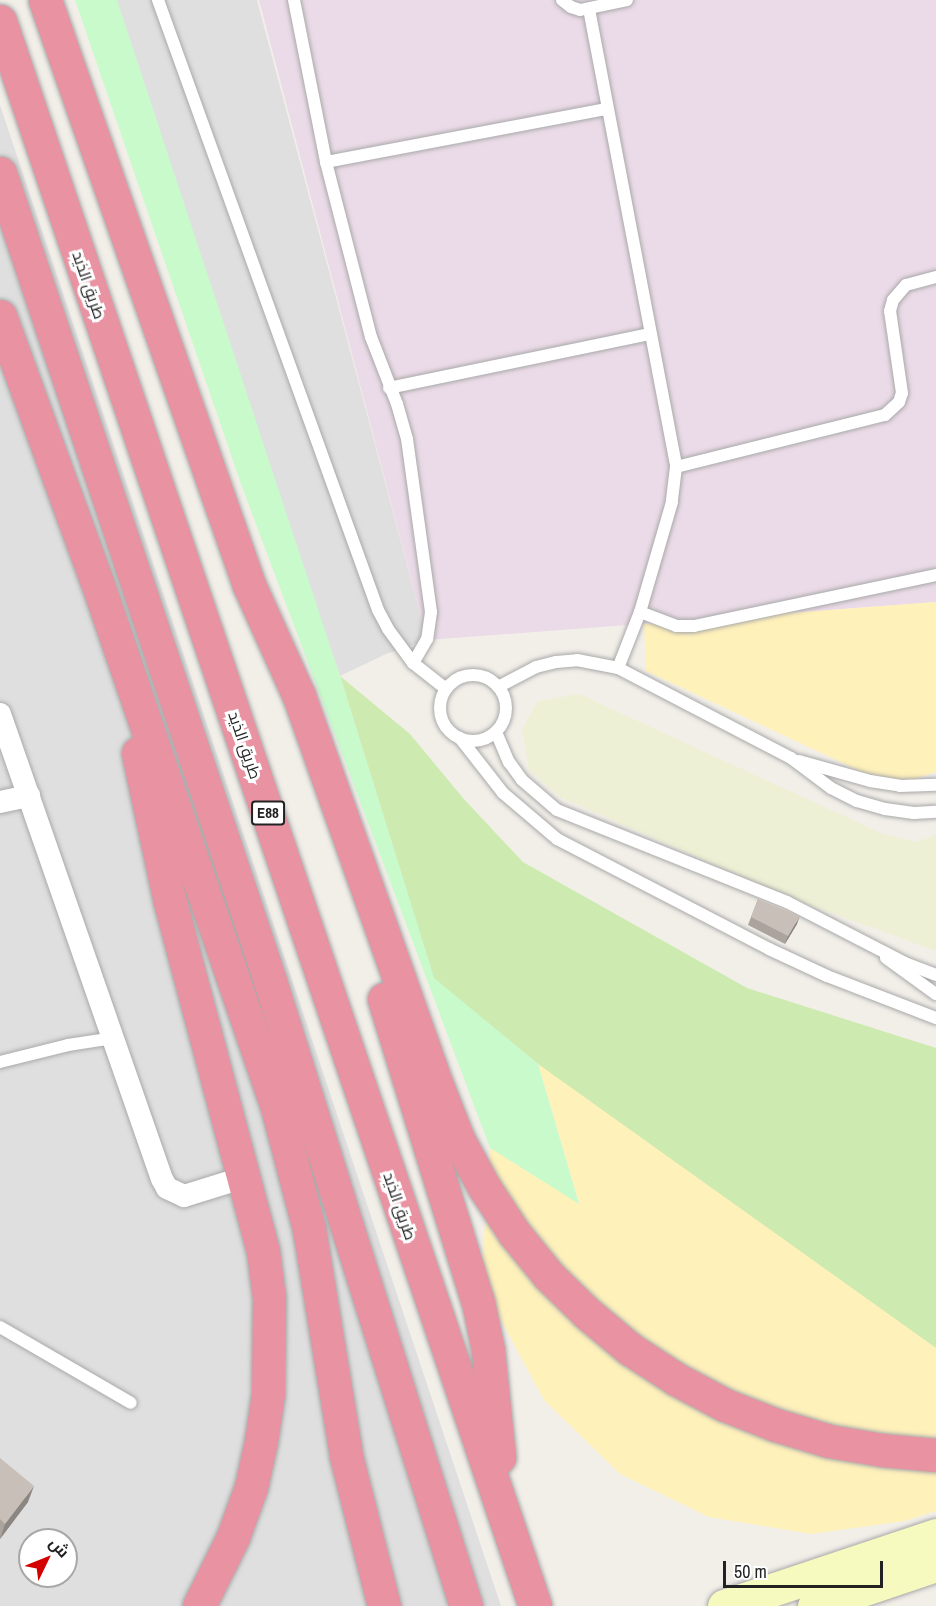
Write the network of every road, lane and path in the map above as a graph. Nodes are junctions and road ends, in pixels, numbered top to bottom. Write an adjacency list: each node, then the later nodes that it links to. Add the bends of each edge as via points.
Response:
1 (45, 0): 18 (highway)
2 (158, 0): 20 (lane, via 370,590 388,629)
3 (294, 0): 9 (lane)
4 (562, 0): 6 (lane, via 571,7)
5 (627, 0): 6 (lane)
6 (589, 9): 8 (lane)
7 (0, 21): 42 (highway, طريق الذيد / E88)
8 (606, 109): 9 (lane); 13 (lane)
9 (326, 162): 14 (lane, via 371,337)
10 (0, 173): 47 (highway, via 270,981)
11 (936, 277): 15 (lane, via 906,285 892,300 890,310 902,393 893,410)
12 (3, 332): 17 (highway)
13 (650, 334): 14 (lane); 15 (lane)
14 (389, 388): 20 (lane, via 407,440 431,612 427,639)
15 (676, 467): 19 (lane, via 672,502)
16 (936, 575): 19 (lane, via 694,626 676,626)
17 (98, 582): 38 (highway, via 107,637 138,752 170,902); 46 (highway, via 258,1046 294,1167 321,1292 346,1456)
18 (249, 585): 41 (highway, via 298,696 459,1139 514,1233 549,1276 588,1314 630,1349 696,1389 776,1425 829,1441); 42 (highway, via 290,725 356,910 478,1302 488,1350)
19 (640, 612): 21 (lane)
20 (413, 663): 23 (lane)
21 (618, 668): 22 (lane, via 577,660 556,662 536,667); 27 (lane)
22 (498, 687): 23 (lane, via 490,680 468,675); 25 (lane, via 506,710)
23 (446, 689): 26 (lane, via 440,711 444,722)
24 (0, 714): 29 (street)
25 (496, 732): 26 (lane, via 473,741); 32 (lane, via 522,780 557,810 787,902)
26 (460, 738): 35 (lane, via 503,793 529,818 567,845 769,949)
27 (791, 758): 28 (lane, via 870,781 900,786); 31 (lane, via 831,788 857,801 885,809)
28 (936, 785)
29 (29, 796): 30 (street); 36 (street)
30 (0, 802)
31 (936, 812)
32 (868, 944): 33 (lane); 34 (lane)
33 (936, 975)
34 (936, 994)
35 (936, 1018)
36 (114, 1038): 37 (lane); 38 (street, via 167,1188 184,1196 194,1195)
37 (0, 1062)
38 (245, 1177): 45 (highway, via 263,1251 269,1298 268,1394 250,1487 233,1537)
39 (0, 1327): 40 (lane)
40 (131, 1403)
41 (936, 1455)
42 (503, 1509): 48 (highway, طريق الذيد / E88)
43 (936, 1536): 49 (main road)
44 (936, 1565): 50 (main road)
45 (199, 1606)
46 (384, 1606)
47 (466, 1606)
48 (535, 1606)
49 (724, 1606)
50 (814, 1606)

